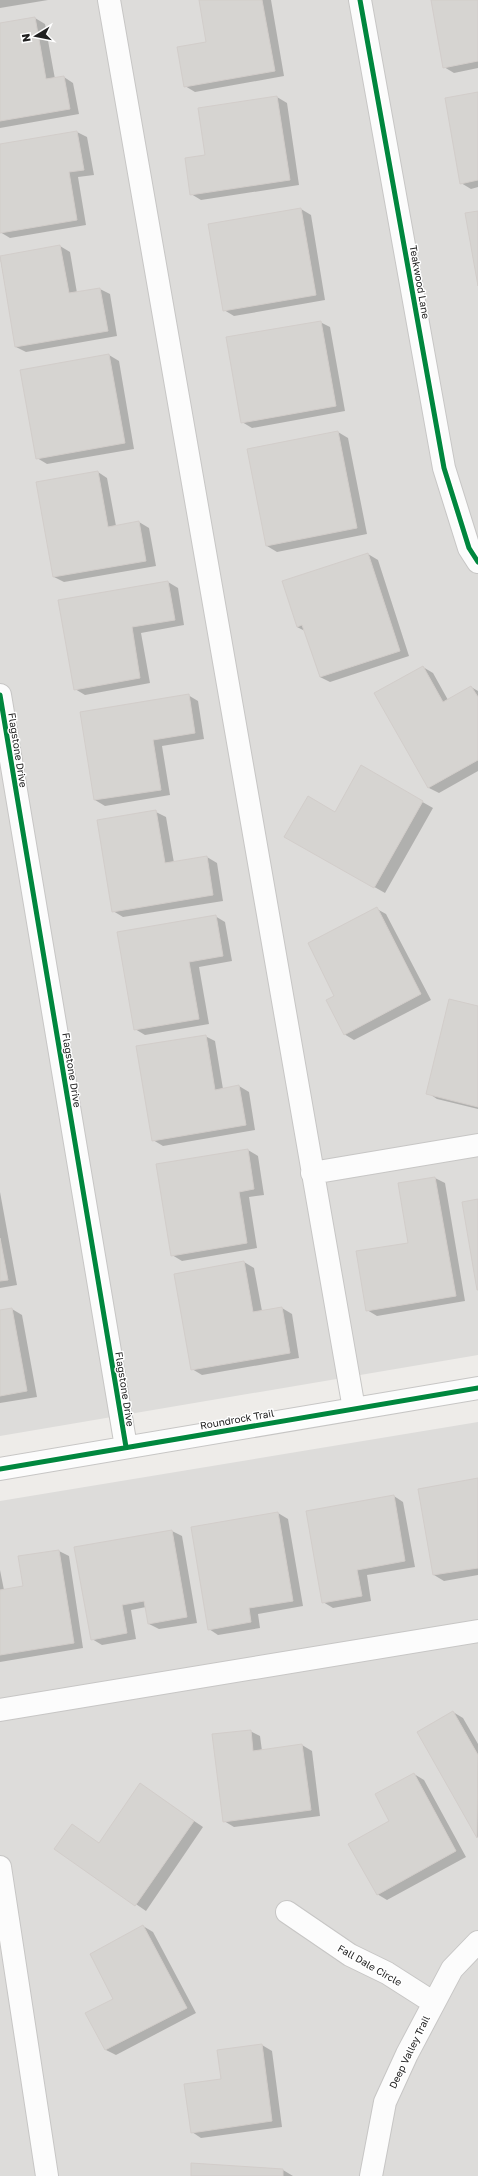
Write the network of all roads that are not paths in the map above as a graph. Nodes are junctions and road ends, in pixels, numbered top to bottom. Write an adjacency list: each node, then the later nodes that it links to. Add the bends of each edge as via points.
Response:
1 (110, 0): 6 (street)
2 (360, 0): 3 (street, Teakwood Lane, via 444,468 469,548)
3 (478, 562)
4 (0, 695): 9 (street, Flagstone Drive)
5 (478, 1145): 6 (street)
6 (312, 1173): 8 (street)
7 (478, 1388): 8 (street, Roundrock Trail)
8 (354, 1409): 9 (street, Roundrock Trail)
9 (126, 1447): 10 (street, Roundrock Trail)
10 (0, 1469)
11 (478, 1631): 12 (street)
12 (0, 1710)
13 (0, 1867): 17 (street)
14 (287, 1912): 16 (street, Fall Dale Circle, via 350,1955 387,1973)
15 (478, 1942): 16 (street, Deep Valley Trail, via 452,1969)
16 (434, 2003): 18 (street, Deep Valley Trail, via 385,2102)
17 (47, 2176)
18 (371, 2176)

